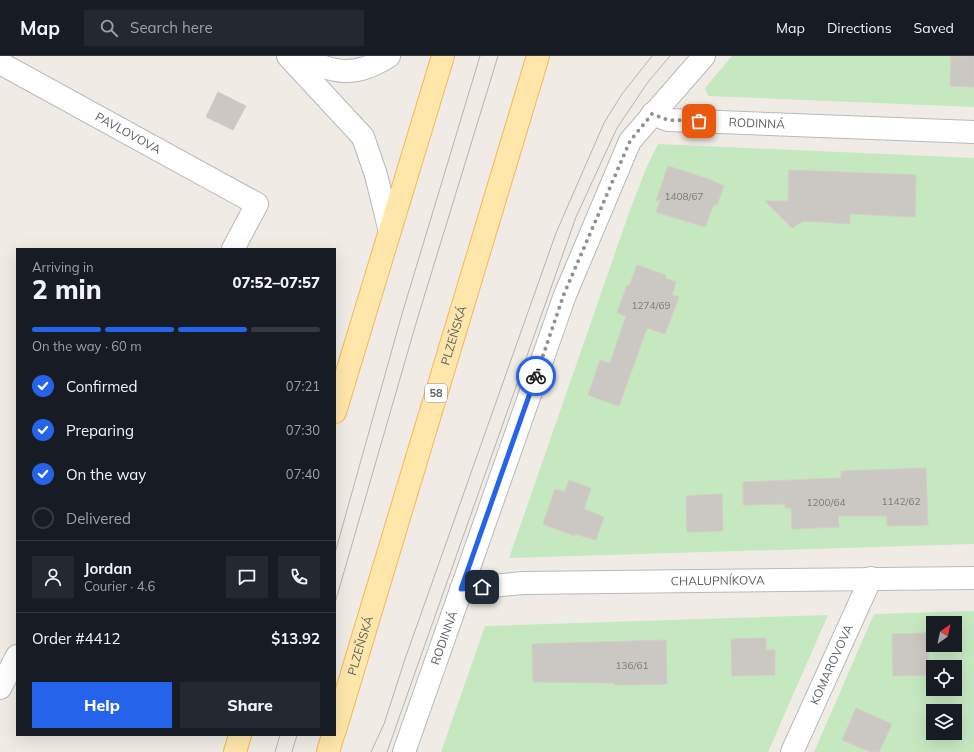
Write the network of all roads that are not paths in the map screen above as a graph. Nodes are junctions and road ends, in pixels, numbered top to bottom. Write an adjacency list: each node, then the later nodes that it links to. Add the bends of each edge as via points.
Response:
1 (288, 56): 10 (street, via 363,137 376,175)
2 (297, 56): 3 (street, via 338,72 353,72 370,68)
3 (389, 56)
4 (442, 56): 10 (main road)
5 (538, 56): 18 (main road, PLZEŇSKÁ / 58)
6 (704, 56): 8 (street)
7 (0, 62): 11 (street, PAVLOVOVA, via 257,204)
8 (652, 114): 9 (street, RODINNÁ, via 668,120); 15 (street, RODINNÁ, via 630,141 564,294)
9 (974, 132)
10 (389, 228): 12 (main road)
11 (234, 248)
12 (336, 409)
13 (871, 578): 14 (street, CHALUPNÍKOVA); 15 (street, CHALUPNÍKOVA, via 523,583); 24 (street, KOMAROVOVA)
14 (974, 578)
15 (461, 589): 23 (street, RODINNÁ)
16 (16, 658): 17 (street)
17 (0, 688)
18 (336, 727)
19 (240, 736): 21 (main road)
20 (334, 736): 22 (main road)
21 (235, 752)
22 (328, 752)
23 (404, 752)
24 (792, 752)

